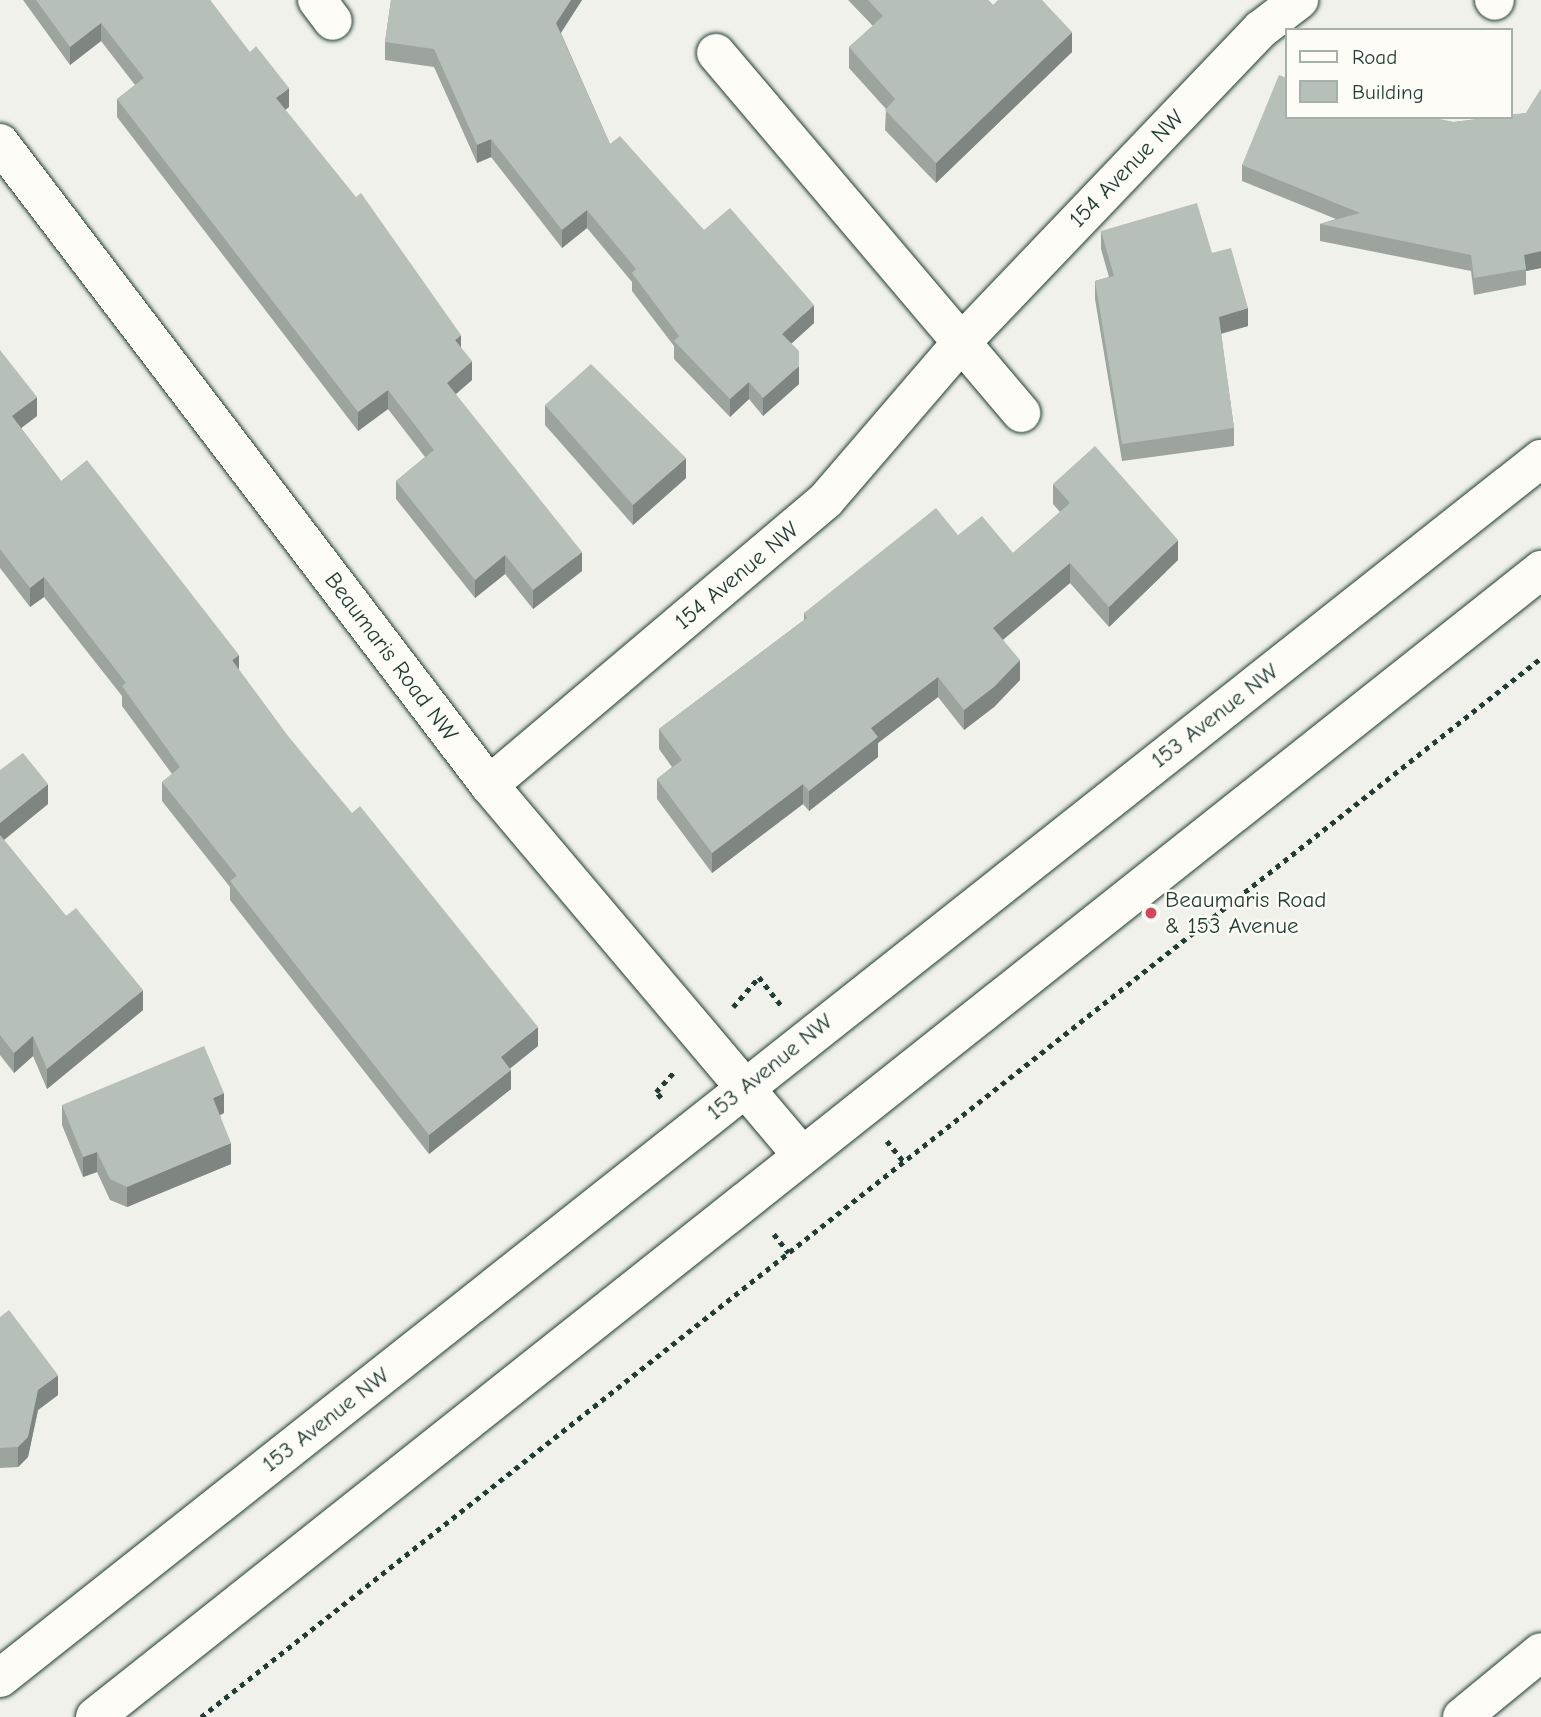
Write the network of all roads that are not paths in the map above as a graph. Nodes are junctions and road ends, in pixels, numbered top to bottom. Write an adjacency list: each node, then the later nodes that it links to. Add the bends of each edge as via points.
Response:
1 (1298, 0): 4 (main road, 154 Avenue NW, via 1261,29)
2 (716, 53): 4 (main road)
3 (0, 143): 8 (main road, Beaumaris Road NW)
4 (961, 343): 5 (main road); 8 (main road, 154 Avenue NW, via 826,500)
5 (1021, 413)
6 (1541, 459): 9 (main road, 153 Avenue NW)
7 (1541, 570): 10 (main road)
8 (489, 785): 9 (main road, Beaumaris Road NW)
9 (746, 1085): 10 (main road, Beaumaris Road NW); 12 (main road, 153 Avenue NW)
10 (802, 1154): 13 (main road)
11 (1541, 1651): 14 (main road)
12 (0, 1678)
13 (95, 1717)
14 (1462, 1717)

